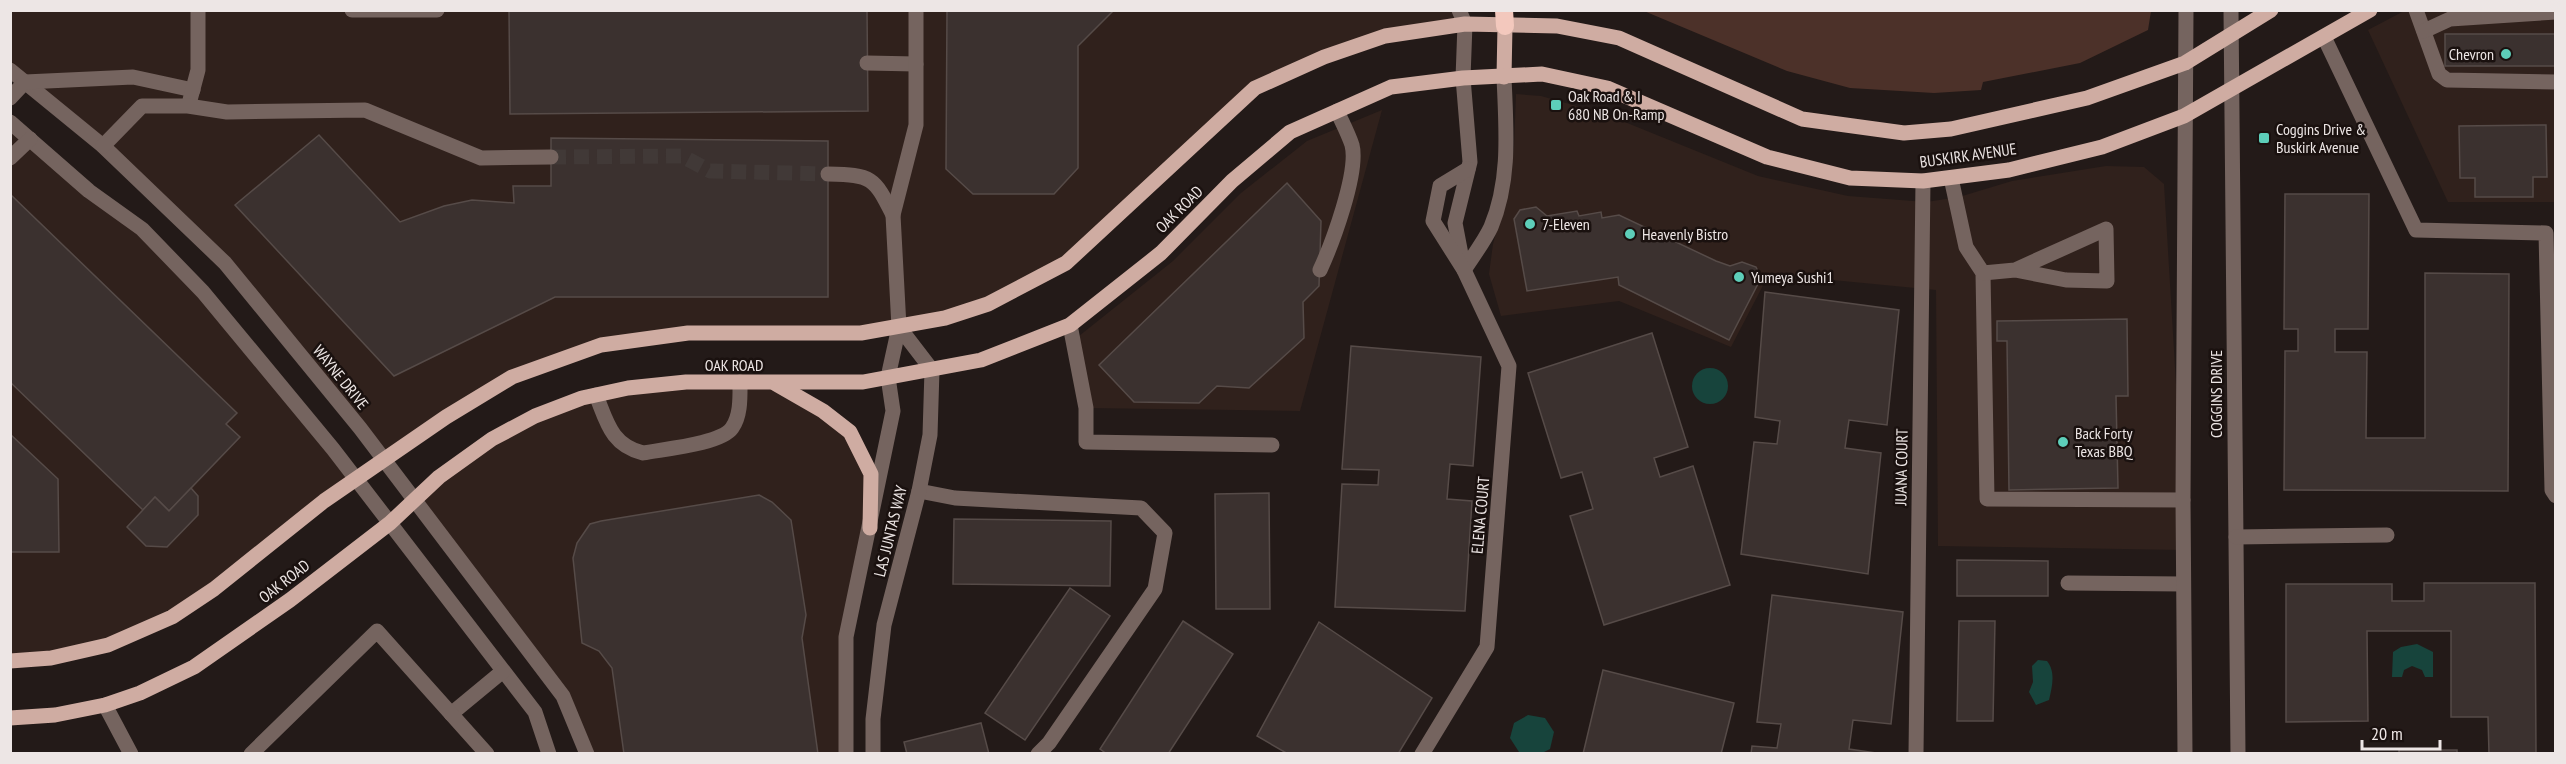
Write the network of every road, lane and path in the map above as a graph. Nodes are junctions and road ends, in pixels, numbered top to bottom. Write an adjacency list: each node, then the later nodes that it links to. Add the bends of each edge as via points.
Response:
1 (198, 10): 26 (street, via 198,70)
2 (352, 10): 10 (street)
3 (437, 10): 10 (street)
4 (916, 10): 19 (street, LAS JUNTAS WAY)
5 (2186, 10): 18 (street, COGGINS DRIVE)
6 (2231, 10): 15 (street, COGGINS DRIVE)
7 (2271, 10): 15 (main road, BUSKIRK AVENUE)
8 (2370, 10): 16 (main road, BUSKIRK AVENUE)
9 (2416, 10): 14 (street)
10 (375, 11)
11 (2556, 12): 14 (street, via 2450,19)
12 (1462, 17): 13 (main road, BUSKIRK AVENUE); 22 (street); 46 (main road, OAK ROAD, via 1385,36 1324,57 1255,88 1066,263 988,304)
13 (1504, 18): 18 (main road, BUSKIRK AVENUE, via 1619,38 1802,119 1904,133 1951,129 2087,98); 21 (main road)
14 (2424, 31): 24 (street, via 2439,74 2447,80)
15 (2230, 35): 18 (main road, BUSKIRK AVENUE); 25 (street, COGGINS DRIVE)
16 (2324, 37): 25 (main road, BUSKIRK AVENUE); 56 (street, via 2416,230 2546,233 2552,490)
17 (867, 63): 19 (street)
18 (2185, 63): 30 (street, COGGINS DRIVE)
19 (916, 64): 40 (street, LAS JUNTAS WAY, via 916,126)
20 (10, 70): 23 (street, WAYNE DRIVE)
21 (1504, 77): 22 (main road, BUSKIRK AVENUE); 39 (main road, BUSKIRK AVENUE, via 1542,74 1607,88 1767,158 1850,178); 42 (street, via 1508,149 1505,171 1491,227)
22 (1463, 78): 29 (main road, OAK ROAD, via 1390,87); 36 (street, ELENA COURT)
23 (25, 82): 26 (street, via 133,77); 27 (street); 33 (street, WAYNE DRIVE)
24 (2556, 82)
25 (2232, 89): 30 (main road, BUSKIRK AVENUE); 62 (street, COGGINS DRIVE)
26 (193, 90): 28 (street)
27 (10, 98)
28 (188, 106): 33 (street, via 142,106); 35 (street, via 228,112 365,110 481,158)
29 (1337, 111): 41 (street, via 1352,147 1352,166 1341,216); 45 (main road, OAK ROAD, via 1290,132 1232,181 1161,253)
30 (2184, 116): 38 (main road, BUSKIRK AVENUE, via 2102,147 2009,170); 58 (street, COGGINS DRIVE)
31 (10, 122): 32 (street)
32 (30, 140): 34 (street); 54 (street, via 89,191 142,229 180,268)
33 (103, 146): 53 (street, WAYNE DRIVE, via 225,263)
34 (10, 158)
35 (551, 158)
36 (1468, 169): 42 (street, ELENA COURT, via 1455,223); 42 (street, ELENA COURT, via 1440,186 1433,221)
37 (828, 174): 40 (street, via 857,174 877,184)
38 (1951, 178): 39 (main road, BUSKIRK AVENUE); 44 (street, via 1966,247)
39 (1923, 181): 79 (street, JUANA COURT)
40 (893, 215): 46 (street, LAS JUNTAS WAY)
41 (1320, 270)
42 (1464, 270): 78 (street, ELENA COURT, via 1509,366 1495,556 1487,647)
43 (2015, 270): 43 (street, via 2066,280 2107,281 2106,229); 44 (street)
44 (1983, 273): 58 (street, via 1987,499)
45 (1070, 325): 47 (main road, OAK ROAD, via 981,360); 52 (street, via 1086,408 1086,442)
46 (899, 327): 47 (street); 48 (street, LAS JUNTAS WAY); 53 (main road, OAK ROAD, via 861,333 688,333 601,345 512,377)
47 (932, 370): 48 (main road, OAK ROAD); 55 (street, LAS JUNTAS WAY, via 930,435)
48 (888, 377): 50 (main road, OAK ROAD, via 862,382); 60 (street, LAS JUNTAS WAY, via 893,411)
49 (740, 382): 50 (main road, OAK ROAD); 51 (main road, OAK ROAD, via 675,383); 51 (street, via 740,408 732,428 721,438 643,453 630,449 610,432)
50 (773, 383): 60 (main road, via 823,411 850,432 871,474)
51 (596, 395): 57 (main road, OAK ROAD, via 535,416 492,439)
52 (1272, 445)
53 (384, 460): 54 (main road, OAK ROAD); 57 (street, WAYNE DRIVE)
54 (356, 479): 59 (street); 65 (main road, OAK ROAD, via 214,589 164,621 79,653)
55 (919, 491): 76 (street, LAS JUNTAS WAY, via 884,625); 77 (street, via 955,498 1141,508 1166,533 1155,589 1049,743)
56 (2556, 496)
57 (414, 500): 59 (main road, OAK ROAD); 74 (street, WAYNE DRIVE, via 564,696)
58 (2183, 500): 64 (street, COGGINS DRIVE)
59 (390, 523): 66 (street); 67 (main road, OAK ROAD, via 219,651 168,681)
60 (870, 528): 75 (street, LAS JUNTAS WAY, via 846,637)
61 (2387, 535): 62 (street)
62 (2236, 537): 81 (street, COGGINS DRIVE)
63 (2068, 583): 64 (street)
64 (2183, 584): 80 (street, COGGINS DRIVE)
65 (10, 661)
66 (503, 671): 68 (street); 73 (street, via 535,712)
67 (105, 705): 69 (main road, OAK ROAD, via 55,715); 70 (street)
68 (451, 714): 71 (street, via 377,630); 72 (street)
69 (10, 718)
70 (131, 753)
71 (251, 753)
72 (487, 753)
73 (549, 753)
74 (587, 753)
75 (846, 753)
76 (873, 753)
77 (1038, 753)
78 (1422, 753)
79 (1916, 753)
80 (2185, 753)
81 (2238, 753)

